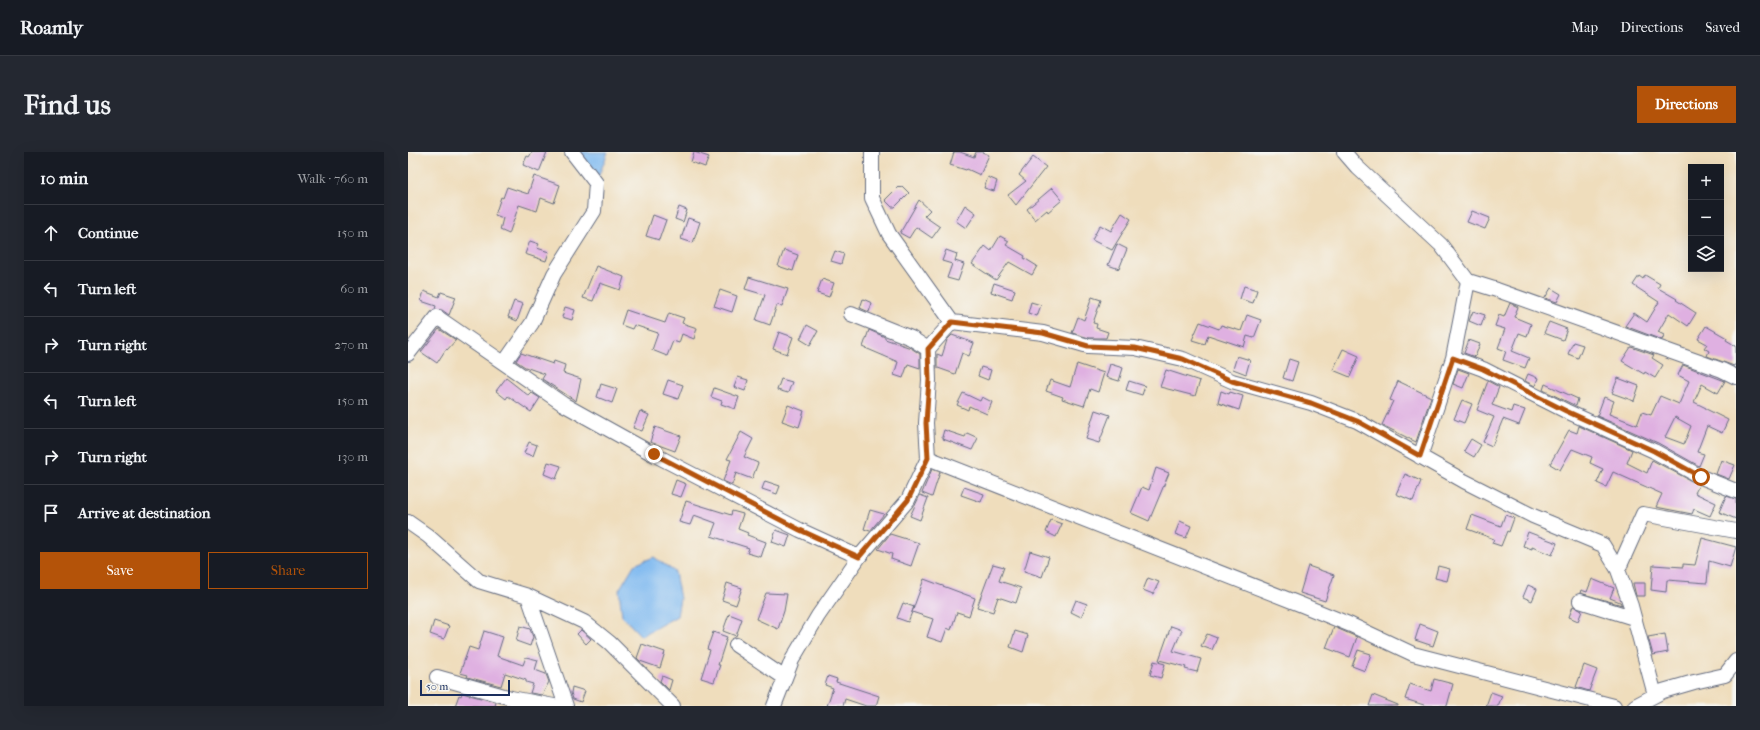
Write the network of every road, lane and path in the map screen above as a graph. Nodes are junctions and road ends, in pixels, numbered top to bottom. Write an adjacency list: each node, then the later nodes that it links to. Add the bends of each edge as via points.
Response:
1 (572, 152): 10 (street, via 596,183 594,210 554,274 532,323)
2 (872, 152): 6 (street, via 872,198 889,234)
3 (1344, 152): 4 (street, via 1441,245)
4 (1468, 281): 9 (street); 11 (street)
5 (851, 314): 7 (street, via 911,338)
6 (952, 322): 7 (street); 12 (street, via 1043,333 1088,346 1135,348 1183,359 1232,381 1311,403 1357,421)
7 (928, 349): 13 (street)
8 (408, 354): 10 (street, via 437,317)
9 (1453, 358): 12 (street); 14 (street, via 1483,369 1654,451 1701,477)
10 (504, 363): 17 (street, via 563,404 654,454 800,530)
11 (1736, 377)
12 (1420, 456): 18 (street, via 1533,516 1603,545)
13 (928, 458): 17 (street, via 908,500); 32 (street, via 1351,625 1412,654)
14 (1736, 491)
15 (408, 522): 19 (street, via 428,536 479,581)
16 (1736, 531): 18 (street, via 1643,514)
17 (859, 557): 25 (street, via 818,616 792,660)
18 (1618, 570): 21 (street)
19 (528, 596): 29 (street); 30 (street, via 584,622 610,643)
20 (1580, 601): 21 (street)
21 (1634, 618): 26 (street)
22 (736, 645): 25 (street)
23 (1736, 661): 26 (street, via 1725,675)
24 (437, 677): 27 (street)
25 (785, 678): 31 (street)
26 (1655, 695): 33 (street)
27 (510, 702): 28 (street)
28 (554, 706)
29 (566, 706)
30 (673, 706)
31 (774, 706)
32 (1614, 706)
33 (1636, 706)

